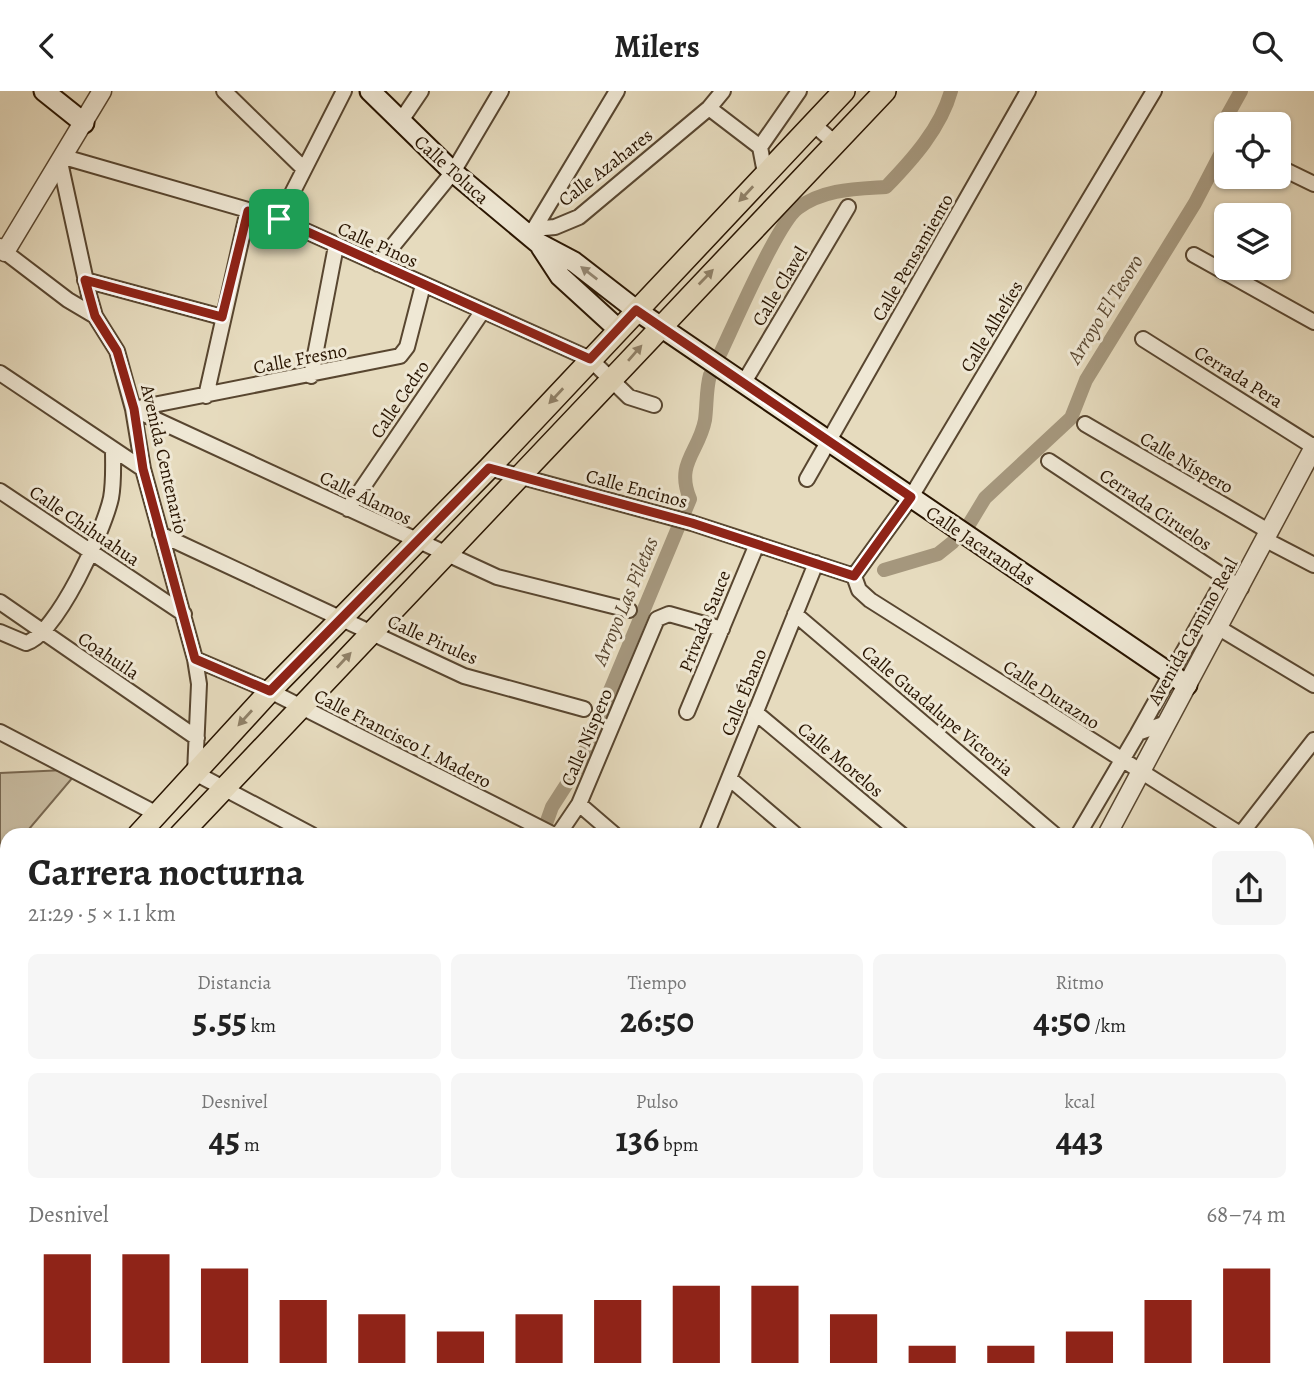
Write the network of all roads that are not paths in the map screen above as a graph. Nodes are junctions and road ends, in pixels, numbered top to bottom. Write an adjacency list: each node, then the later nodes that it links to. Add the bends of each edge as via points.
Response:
1 (44, 91): 17 (main road)
2 (102, 91): 17 (street)
3 (224, 91): 22 (street)
4 (344, 91): 22 (street)
5 (370, 91): 16 (main road, Calle Toluca)
6 (421, 91): 16 (street)
7 (501, 91): 23 (street)
8 (617, 91): 30 (street)
9 (723, 91): 15 (street, Calle Azahares)
10 (799, 91): 20 (street)
11 (844, 91): 18 (main road)
12 (885, 91): 19 (main road)
13 (1028, 91): 54 (street, Calle Pensamiento)
14 (1154, 91): 63 (street, Calle Alhelíes)
15 (709, 108): 20 (street); 30 (street, Calle Azahares, via 579,217)
16 (400, 122): 23 (main road, Calle Toluca)
17 (84, 123): 21 (street)
18 (813, 124): 19 (street); 24 (main road)
19 (835, 143): 42 (main road, one-way to 19)
20 (760, 147): 24 (street)
21 (62, 159): 28 (street, Calle Pinos); 32 (street); 35 (street, Avenida Centenario)
22 (304, 169): 29 (street)
23 (453, 171): 30 (main road, Calle Toluca); 34 (street)
24 (765, 173): 37 (main road, one-way to 37)
25 (1291, 173): 26 (street)
26 (1314, 184)
27 (848, 207): 49 (street, Calle Clavel)
28 (248, 211): 29 (street, Calle Pinos); 40 (street)
29 (279, 219): 31 (street, Calle Pinos)
30 (533, 236): 37 (main road, Calle Toluca, one-way to 30); 43 (main road, Calle Toluca, via 561,275)
31 (336, 246): 34 (street, Calle Pinos); 47 (street)
32 (3, 250): 39 (street)
33 (1194, 255): 41 (street)
34 (378, 264): 36 (street, Calle Pinos)
35 (85, 280): 39 (street, Avenida Centenario); 40 (street)
36 (423, 285): 38 (street, Calle Pinos); 47 (street, Calle Fresno, via 407,347 400,356)
37 (636, 310): 42 (main road, Calle Jacarandas); 43 (main road)
38 (482, 312): 45 (street, Calle Pinos); 64 (street, Calle Cedro)
39 (95, 316): 52 (street, Avenida Centenario, via 117,351)
40 (222, 317): 50 (street)
41 (1314, 321)
42 (659, 326): 48 (main road, one-way to 42); 49 (main road, Calle Jacarandas)
43 (618, 330): 45 (main road)
44 (1143, 339): 55 (street, Cerrada Pera)
45 (590, 359): 48 (street); 58 (main road, one-way to 58)
46 (0, 373): 56 (street)
47 (311, 376): 50 (street, Calle Fresno)
48 (611, 380): 51 (street, via 629,397); 60 (main road)
49 (743, 384): 54 (main road, Calle Jacarandas)
50 (206, 396): 52 (street, Calle Fresno)
51 (654, 405)
52 (134, 409): 59 (street, Avenida Centenario); 64 (street, Calle Álamos)
53 (1085, 424): 66 (street, Calle Níspero)
54 (829, 442): 61 (street, Calle Pensamiento); 63 (main road, Calle Jacarandas)
55 (1314, 447): 66 (street, Avenida Camino Real)
56 (113, 449): 59 (street); 69 (street, via 111,496)
57 (1049, 461): 74 (street, Cerrada Ciruelos)
58 (489, 468): 60 (street, Calle Encinos); 67 (main road)
59 (143, 469): 65 (street, Avenida Centenario)
60 (521, 477): 68 (street, Calle Encinos); 70 (main road)
61 (807, 479)
62 (0, 491): 69 (street, Calle Chihuahua)
63 (911, 497): 73 (street, Calle Alhelíes); 88 (main road, Calle Jacarandas)
64 (348, 509): 67 (street, Calle Álamos)
65 (160, 534): 78 (street, Avenida Centenario); 80 (street, Calle Pirules)
66 (1268, 536): 72 (street, Calle Níspero); 75 (street, Avenida Camino Real)
67 (415, 542): 70 (street, Calle Álamos); 80 (main road)
68 (757, 544): 71 (street, Calle Encinos); 82 (street, Privada Sauce)
69 (92, 553): 78 (street, Calle Chihuahua); 85 (street)
70 (445, 555): 77 (street, Calle Álamos, via 497,577); 84 (main road)
71 (816, 563): 73 (street, Calle Encinos); 79 (street, Calle Ébano)
72 (1314, 565)
73 (854, 576): 100 (street, Calle Durazno, via 859,590 870,600)
74 (1225, 578): 75 (street, Cerrada Ciruelos); 86 (street)
75 (1241, 588): 81 (street, Avenida Camino Real)
76 (0, 602): 85 (street, Coahuila)
77 (629, 610)
78 (184, 614): 87 (street, Avenida Centenario)
79 (795, 614): 94 (street, Calle Ébano); 115 (street, Calle Guadalupe Victoria)
80 (341, 618): 84 (street, Calle Pirules); 90 (main road)
81 (1219, 628): 86 (street); 88 (street, Avenida Camino Real); 89 (street)
82 (722, 629): 93 (street, Privada Sauce); 105 (street, Calle Níspero, via 662,614)
83 (0, 632): 85 (street, via 26,643)
84 (371, 632): 91 (main road, one-way to 84); 92 (street, Calle Pirules, via 464,676)
85 (44, 633): 98 (street, Coahuila)
86 (1192, 638): 88 (street)
87 (195, 659): 90 (street, Calle Francisco I. Madero); 98 (street, Avenida Centenario)
88 (1179, 680): 95 (street, Avenida Camino Real); 97 (street)
89 (1314, 685)
90 (270, 691): 91 (street, Calle Francisco I. Madero); 102 (main road, one-way to 102)
91 (300, 707): 104 (main road); 109 (street, Calle Francisco I. Madero)
92 (584, 709)
93 (687, 712)
94 (755, 712): 103 (street, Calle Ébano); 114 (street, Calle Morelos)
95 (1166, 723): 97 (street); 101 (street, Avenida Camino Real)
96 (0, 733): 106 (street)
97 (1138, 733): 100 (street)
98 (197, 738): 102 (street, Avenida Centenario)
99 (1314, 740): 119 (street)
100 (1121, 761): 101 (street, Calle Durazno); 116 (street)
101 (1138, 772): 117 (street, Avenida Camino Real); 118 (street, Calle Durazno)
102 (195, 773): 104 (street); 106 (main road)
103 (729, 778): 112 (street, Calle Ébano); 113 (street)
104 (225, 789): 107 (main road); 108 (street)
105 (579, 804): 110 (street, Calle Níspero); 111 (street)
106 (159, 825)
107 (187, 828)
108 (299, 828)
109 (538, 828)
110 (559, 828)
111 (607, 828)
112 (709, 828)
113 (788, 828)
114 (894, 828)
115 (1047, 828)
116 (1082, 828)
117 (1110, 828)
118 (1230, 828)
119 (1245, 828)

